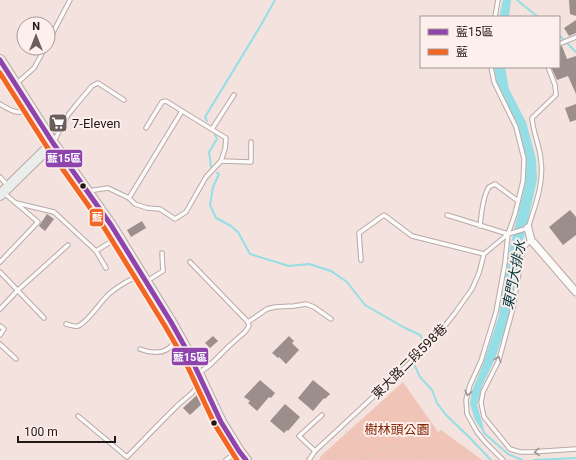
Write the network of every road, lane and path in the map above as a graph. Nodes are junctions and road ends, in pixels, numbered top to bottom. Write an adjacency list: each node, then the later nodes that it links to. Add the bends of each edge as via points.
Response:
1 (70, 0): 4 (lane)
2 (498, 0): 3 (lane)
3 (495, 16)
4 (56, 27)
5 (576, 37): 6 (lane)
6 (560, 44)
7 (41, 56): 11 (lane, via 34,68)
8 (0, 60): 11 (main road)
9 (491, 68): 26 (lane, via 494,82 516,127 524,159 523,181)
10 (548, 68): 30 (lane, via 556,95 532,118 542,175)
11 (16, 85): 15 (main road)
12 (234, 95): 18 (lane)
13 (124, 100): 20 (lane, via 98,83 92,86 68,115)
14 (0, 104): 15 (lane, via 13,112)
15 (32, 110): 20 (main road)
16 (182, 111): 17 (lane, via 166,101 162,102); 18 (lane); 25 (lane)
17 (146, 128)
18 (212, 129): 21 (lane, via 226,138)
19 (251, 142): 21 (lane, via 251,162)
20 (53, 143): 23 (main road); 24 (main road)
21 (221, 161): 25 (lane, via 206,177 186,212 175,219 160,209 135,204)
22 (0, 177): 23 (lane)
23 (4, 191): 27 (lane)
24 (87, 191): 25 (lane, via 108,188); 32 (main road)
25 (129, 198)
26 (518, 201): 29 (lane, via 495,184 490,186 486,193); 31 (lane)
27 (15, 202): 35 (lane, via 54,212); 39 (lane, via 38,222)
28 (447, 215): 29 (lane)
29 (480, 226): 31 (lane)
30 (528, 228): 31 (lane); 33 (street)
31 (508, 234): 37 (lane); 70 (lane, one-way to 70, via 496,312 466,400 467,414 477,432)
32 (118, 238): 35 (lane); 43 (main road)
33 (531, 240): 45 (street); 61 (lane, one-way to 33, via 531,452 510,449 484,417 481,403 483,392 499,360 513,308 522,254)
34 (68, 244): 44 (lane)
35 (96, 251): 41 (lane)
36 (162, 253): 43 (lane, via 162,272)
37 (484, 254): 38 (lane, via 412,236 384,215 359,233); 60 (lane, 東大路二段598巷, via 472,289 436,337)
38 (361, 260)
39 (0, 262)
40 (190, 262): 49 (lane)
41 (106, 268)
42 (0, 272): 44 (lane)
43 (144, 278): 50 (lane, via 128,280 109,294 82,324); 53 (main road)
44 (18, 290): 46 (lane); 47 (lane)
45 (575, 290)
46 (0, 309)
47 (44, 318)
48 (331, 319): 49 (lane, via 306,304 267,309)
49 (248, 322): 57 (lane, via 246,332)
50 (66, 324)
51 (0, 326): 52 (lane, via 4,329)
52 (0, 335)
53 (180, 338): 55 (lane, via 161,352); 57 (main road)
54 (0, 344): 56 (lane)
55 (140, 349)
56 (16, 359)
57 (200, 377): 59 (lane, via 192,393 128,457); 62 (main road, via 221,422)
58 (322, 415): 63 (lane, via 299,436)
59 (78, 416)
60 (340, 427): 63 (lane, 東大路二段598巷); 67 (path, via 354,438)
61 (576, 449)
62 (239, 450): 64 (lane); 65 (main road)
63 (315, 451): 66 (lane, 東大路二段598巷)
64 (226, 460)
65 (246, 460)
66 (309, 460)
67 (331, 460)
68 (360, 460): 69 (path, via 390,444 415,452)
69 (423, 460)
70 (503, 460)

